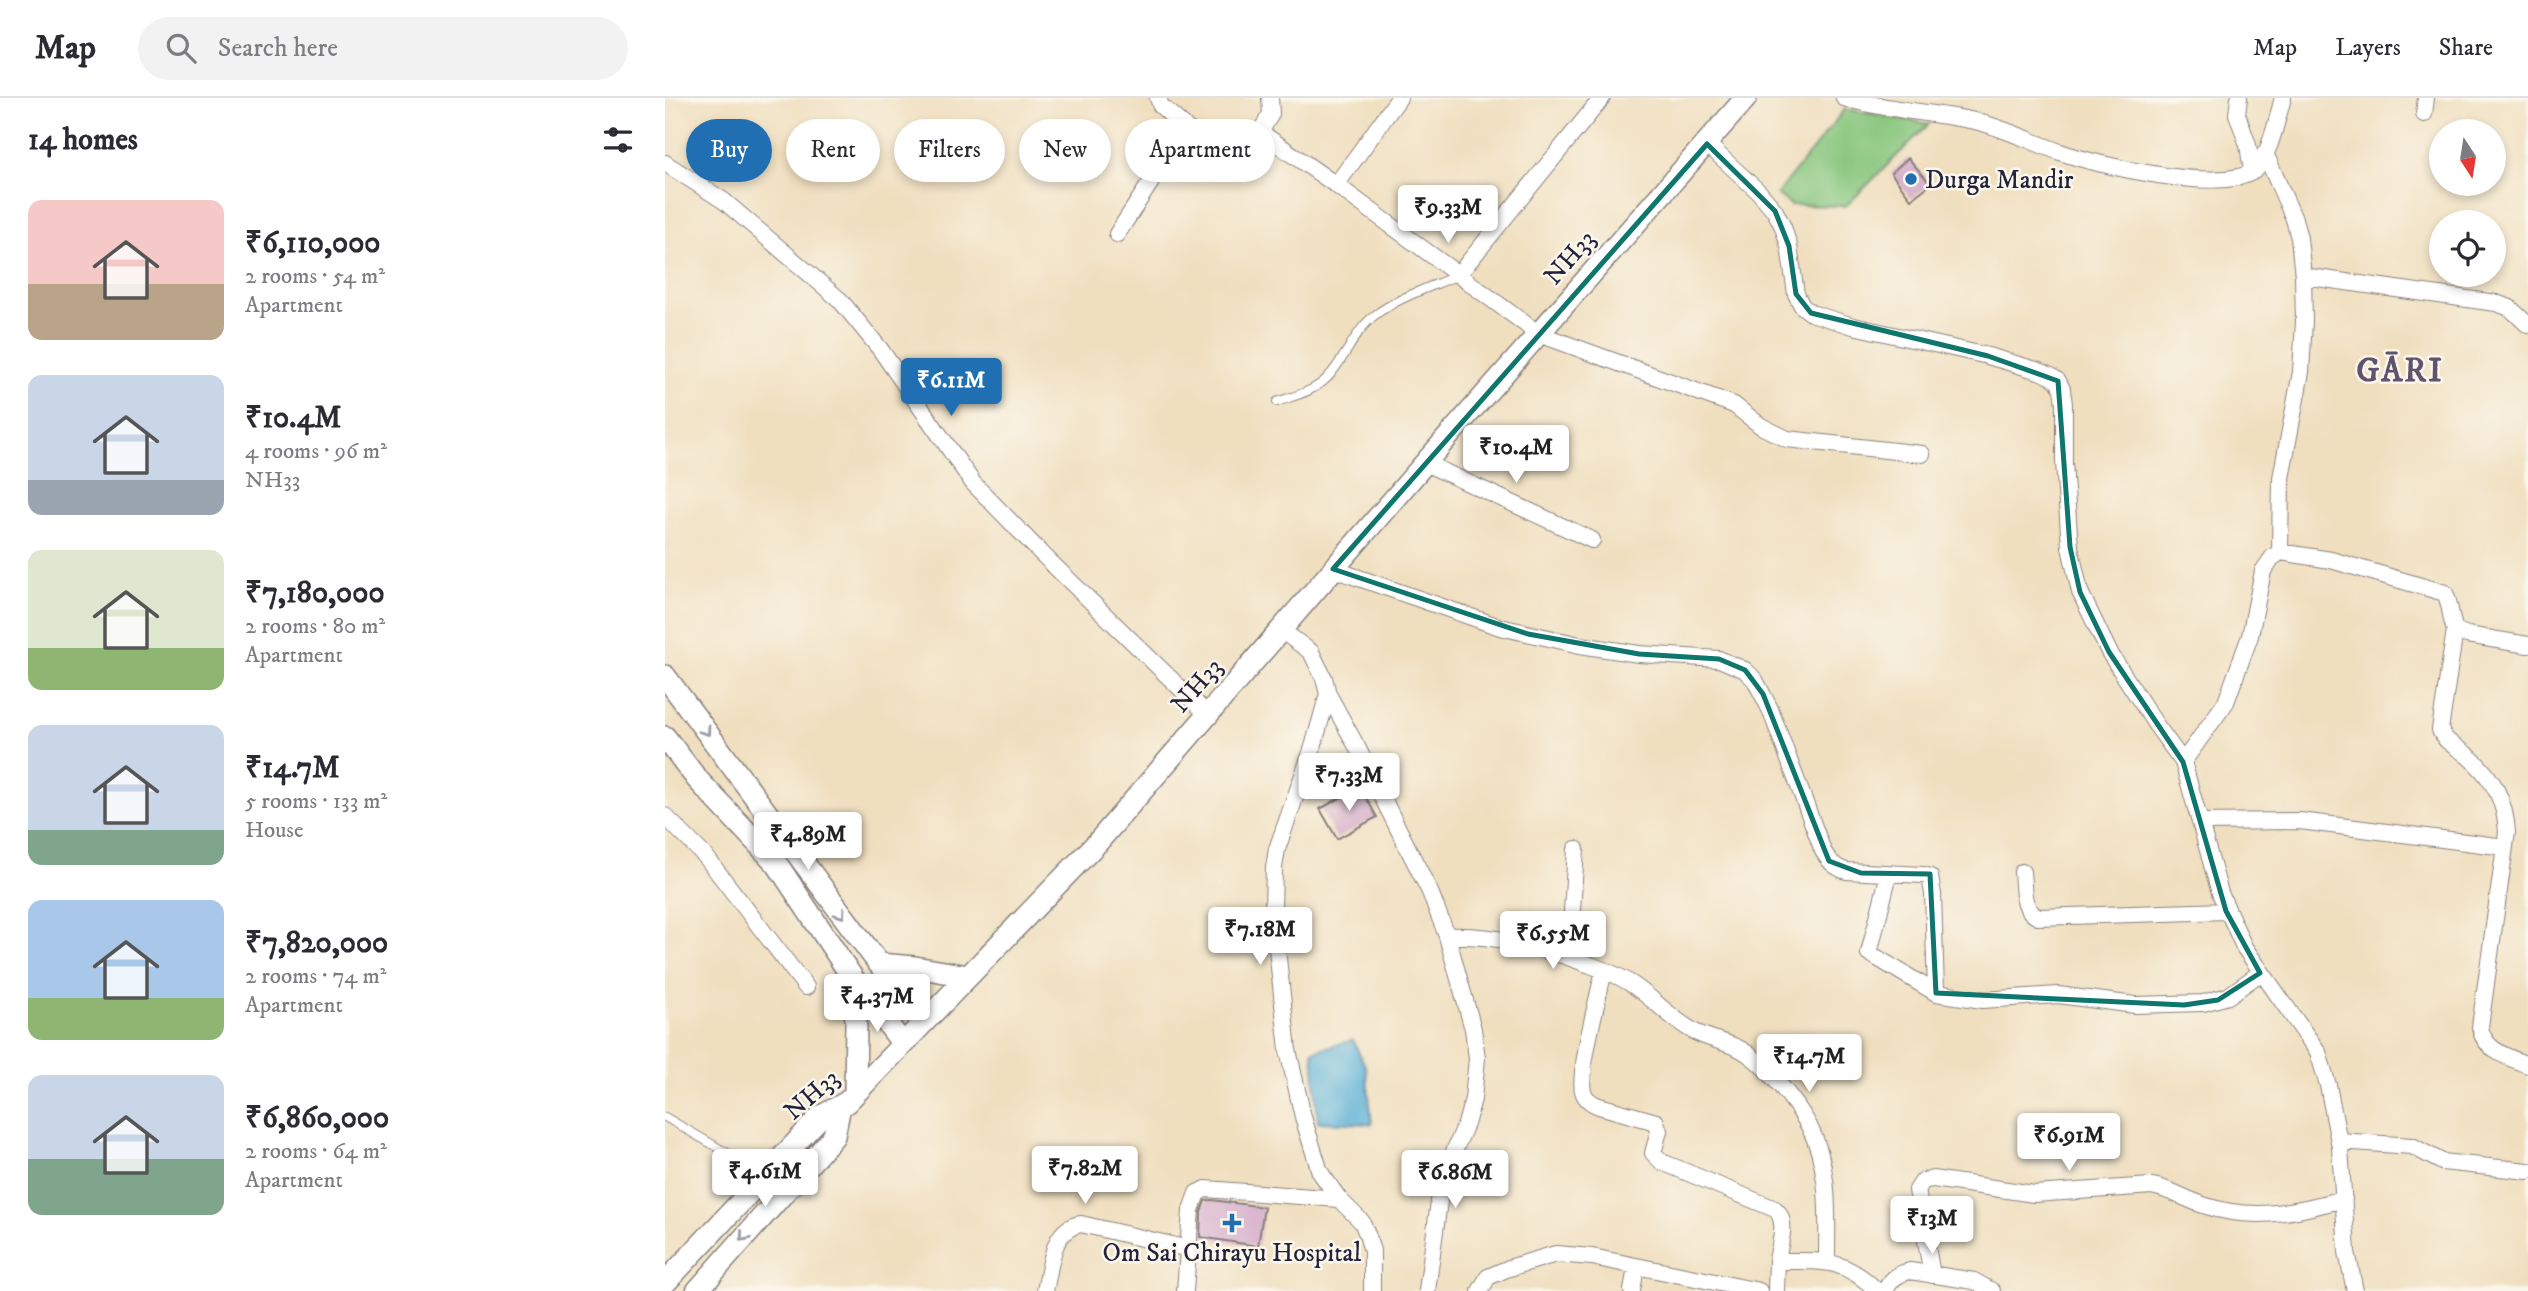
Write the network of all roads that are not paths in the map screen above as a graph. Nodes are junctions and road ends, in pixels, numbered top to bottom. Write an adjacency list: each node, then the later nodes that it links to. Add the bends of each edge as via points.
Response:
1 (1159, 98): 9 (street)
2 (1270, 98): 10 (street)
3 (1399, 98): 17 (street)
4 (1602, 98): 19 (street)
5 (1746, 98): 12 (main road, NH33)
6 (1844, 98): 15 (street, via 1978,122 2108,166 2203,179)
7 (2239, 98): 15 (street, via 2237,114)
8 (2283, 98): 13 (street)
9 (1176, 119)
10 (1268, 119)
11 (1275, 142): 17 (street)
12 (1707, 144): 22 (main road, NH33); 36 (street, via 1775,211 1789,246 1796,294 1811,313 1988,356 2058,381 2064,404 2070,547 2080,592 2109,652)
13 (2265, 153): 15 (street); 20 (street, via 2294,219)
14 (665, 163): 34 (street, via 724,201 840,300 880,349 973,483)
15 (2252, 171)
16 (1151, 182): 18 (street)
17 (1336, 184): 19 (street)
18 (1118, 234)
19 (1458, 275): 22 (street); 23 (lane, via 1374,317 1325,381)
20 (2304, 276): 21 (street, via 2496,303); 27 (street, via 2301,372 2281,478)
21 (2528, 325)
22 (1539, 334): 24 (street, via 1734,405 1787,439); 25 (main road, NH33)
23 (1277, 402)
24 (1922, 454)
25 (1425, 463): 26 (street); 28 (main road, NH33)
26 (1592, 540)
27 (2280, 552): 30 (street, via 2331,560 2445,593); 36 (street, via 2263,570 2250,636 2226,702)
28 (1333, 569): 29 (main road, NH33); 42 (street, via 1528,634 1639,654 1733,663 1745,670 1763,694 1829,861 1846,871)
29 (1281, 631): 33 (street, via 1311,652); 34 (main road, NH33)
30 (2455, 631): 31 (street); 39 (street, via 2440,730 2475,762 2504,802)
31 (2528, 645)
32 (665, 676): 46 (main road, one-way to 46)
33 (1328, 694): 44 (street, via 1423,875); 61 (street, via 1277,849 1273,912 1288,1050 1303,1116 1320,1172)
34 (1207, 714): 50 (main road, NH33, via 1097,843)
35 (665, 737): 49 (main road, via 777,864)
36 (2183, 762): 38 (street)
37 (665, 816): 51 (street, via 706,857)
38 (2200, 822): 39 (street, via 2300,821); 43 (street)
39 (2505, 847): 55 (street, via 2481,1037 2500,1053)
40 (1576, 849): 45 (street)
41 (2022, 872): 43 (street, via 2027,908 2038,917)
42 (1889, 874): 52 (street, via 1930,877); 52 (street, via 1869,953)
43 (2226, 911): 48 (street)
44 (1447, 936): 45 (street, via 1503,940); 73 (street, via 1473,1029 1476,1079 1466,1124 1442,1179)
45 (1569, 957): 47 (street)
46 (879, 964): 50 (main road); 53 (main road)
47 (1604, 970): 64 (street, via 1583,1075 1585,1096 1598,1106 1656,1122 1659,1131 1653,1153 1662,1162 1780,1213 1783,1224); 65 (street, via 1629,982 1693,1031 1740,1049 1788,1096 1809,1126 1824,1167)
48 (2260, 973): 52 (street, via 2218,1000 2184,1005 2135,1005 2059,995 1983,1000); 58 (street, via 2318,1052)
49 (852, 976): 54 (main road); 56 (main road, via 856,1021)
50 (968, 976): 53 (main road, NH33)
51 (806, 987)
52 (1936, 993)
53 (925, 1021): 54 (main road, NH33)
54 (903, 1044): 56 (main road, NH33)
55 (2528, 1065)
56 (847, 1099): 60 (main road, NH33, via 820,1117); 69 (main road, one-way to 69, via 834,1136)
57 (665, 1117): 60 (lane)
58 (2339, 1141): 59 (street, via 2412,1146 2442,1162); 62 (street)
59 (2528, 1171)
60 (767, 1176): 68 (main road, NH33)
61 (1339, 1199): 63 (street, via 1206,1189 1193,1200); 72 (street, via 1362,1222 1367,1234)
62 (2343, 1199): 67 (street, via 2264,1215 2223,1210 2152,1186 2034,1194 1933,1179 1923,1181 1917,1191); 81 (street)
63 (1189, 1250): 70 (street, via 1071,1225 1058,1240); 71 (street)
64 (1777, 1261): 65 (street); 77 (street)
65 (1827, 1261): 78 (street, via 1860,1276)
66 (1636, 1267): 74 (street, via 1556,1254 1500,1271 1488,1277); 75 (street); 76 (street)
67 (1932, 1275): 79 (street, via 1900,1274); 80 (street, via 1974,1281)
68 (665, 1283)
69 (699, 1290)
70 (1045, 1291)
71 (1185, 1291)
72 (1372, 1291)
73 (1427, 1291)
74 (1480, 1291)
75 (1632, 1291)
76 (1759, 1291)
77 (1776, 1291)
78 (1877, 1291)
79 (1885, 1291)
80 (1992, 1291)
81 (2355, 1291)

